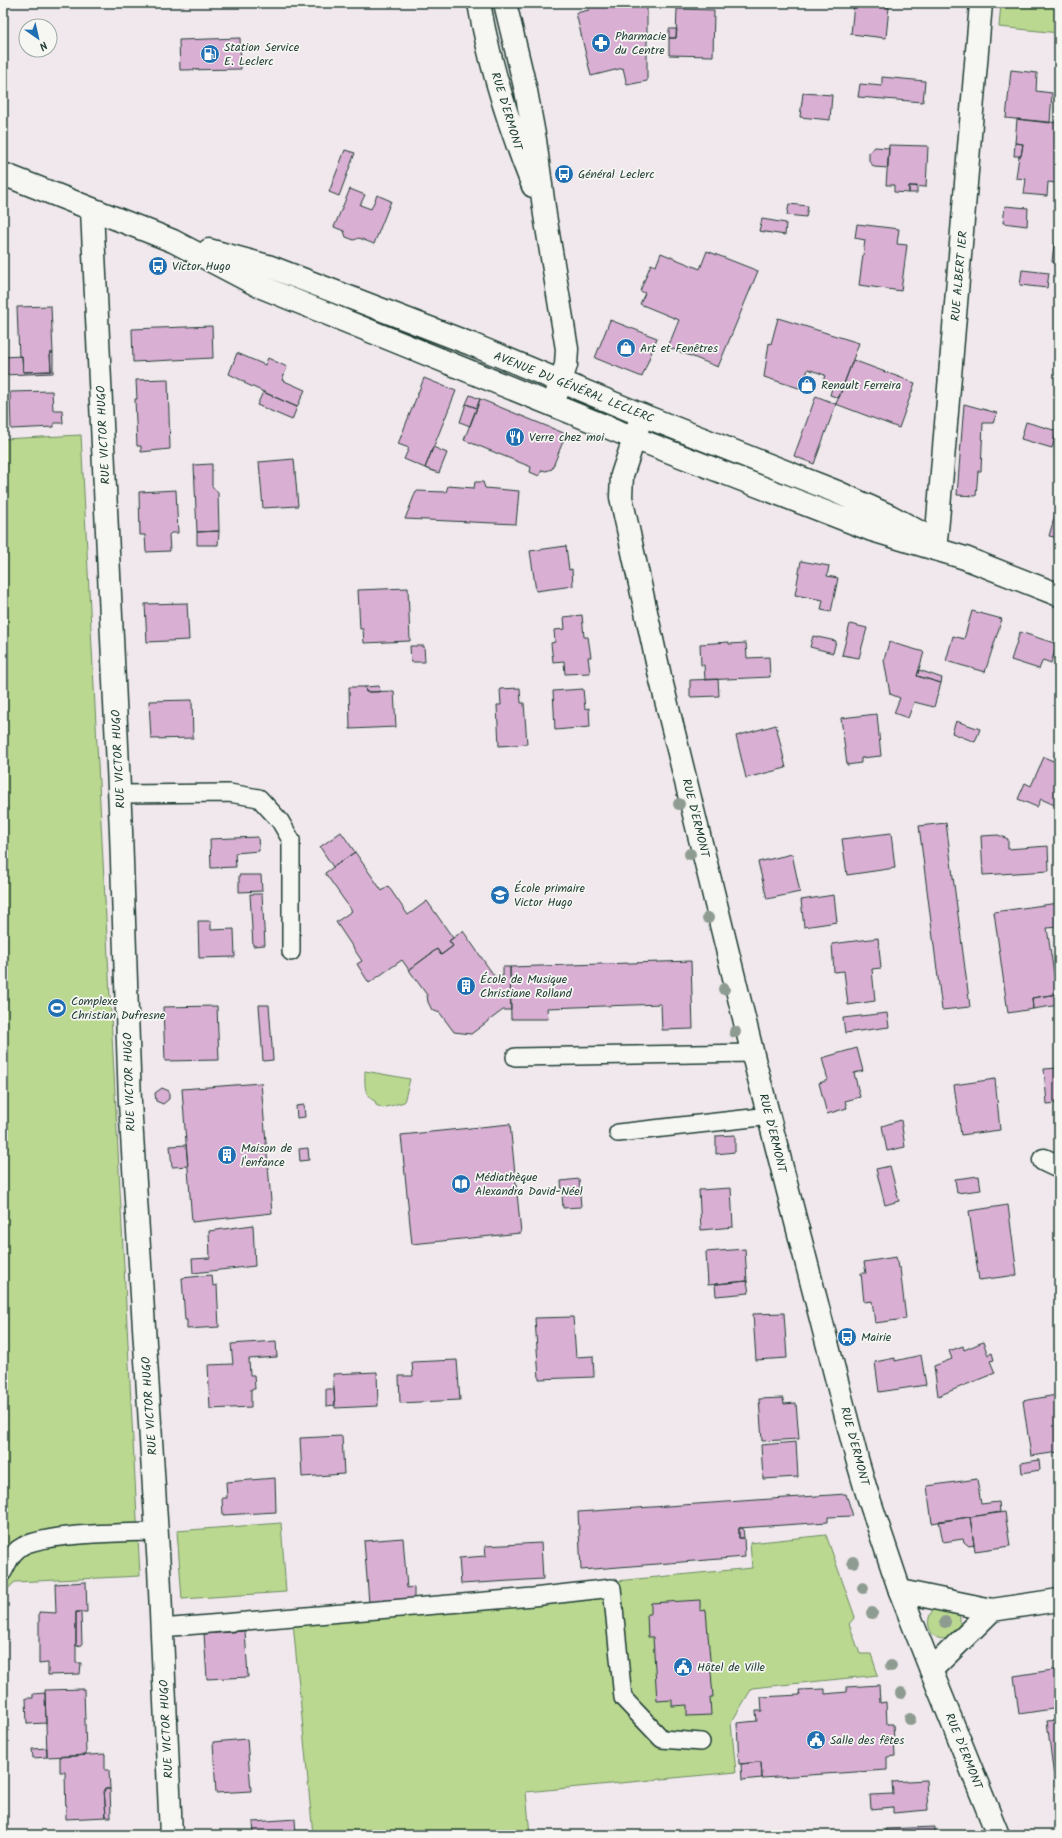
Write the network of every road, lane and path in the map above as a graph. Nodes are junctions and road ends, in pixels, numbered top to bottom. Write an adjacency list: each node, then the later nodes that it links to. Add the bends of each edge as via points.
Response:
1 (479, 3): 6 (street, RUE D'ERMONT, via 510,128)
2 (505, 3): 6 (street, RUE D'ERMONT, via 526,91)
3 (981, 3): 12 (street, RUE ALBERT 1ER)
4 (3, 174): 5 (street, AVENUE DU GÉNÉRAL LECLERC)
5 (92, 210): 7 (street, AVENUE DU GÉNÉRAL LECLERC); 14 (street, RUE VICTOR HUGO)
6 (545, 215): 8 (street, RUE D'ERMONT, via 568,357)
7 (173, 241): 8 (street, AVENUE DU GÉNÉRAL LECLERC, via 268,266 471,344); 9 (street, AVENUE DU GÉNÉRAL LECLERC, via 259,286)
8 (561, 382): 9 (street, RUE D'ERMONT); 10 (street, AVENUE DU GÉNÉRAL LECLERC)
9 (553, 404): 11 (street, AVENUE DU GÉNÉRAL LECLERC)
10 (642, 415): 11 (street, RUE D'ERMONT); 12 (street, AVENUE DU GÉNÉRAL LECLERC, via 837,492 890,516)
11 (634, 438): 12 (street, AVENUE DU GÉNÉRAL LECLERC, via 865,528); 16 (street, RUE D'ERMONT, via 622,475 625,514 660,676)
12 (935, 545): 13 (street, AVENUE DU GÉNÉRAL LECLERC)
13 (1059, 595)
14 (120, 794): 15 (lane, via 229,793 259,798 280,821 291,840); 20 (street, RUE VICTOR HUGO, via 130,1103)
15 (291, 952)
16 (753, 1053): 17 (lane); 18 (street, RUE D'ERMONT)
17 (515, 1057)
18 (770, 1116): 19 (lane); 22 (street, RUE D'ERMONT, via 857,1459)
19 (618, 1133)
20 (157, 1532): 21 (lane, via 50,1537 29,1542 16,1550); 25 (street, RUE VICTOR HUGO)
21 (3, 1572)
22 (900, 1590): 24 (street); 26 (street, RUE D'ERMONT)
23 (1059, 1600): 24 (street)
24 (992, 1610): 26 (street)
25 (161, 1628): 27 (lane, via 612,1588 623,1698 662,1739); 28 (street, RUE VICTOR HUGO)
26 (931, 1670): 29 (street, RUE D'ERMONT)
27 (701, 1742)
28 (171, 1835)
29 (998, 1835)

